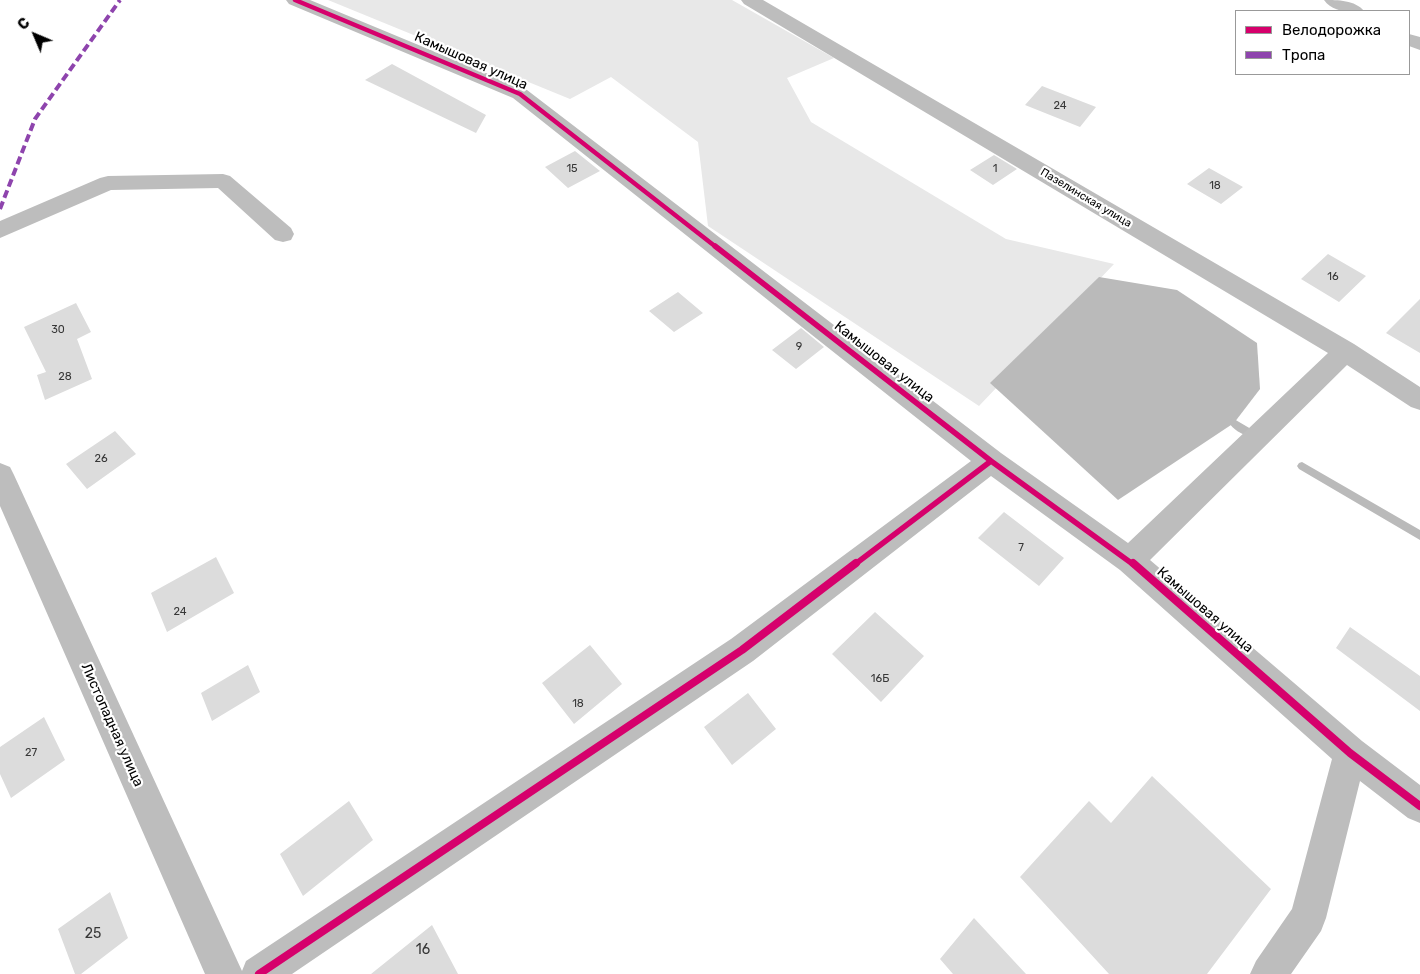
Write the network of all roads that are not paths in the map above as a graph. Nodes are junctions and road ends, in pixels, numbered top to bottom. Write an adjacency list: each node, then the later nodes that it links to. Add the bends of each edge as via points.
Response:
1 (295, 0): 9 (street, Камышовая улица, via 520,94)
2 (750, 0): 7 (street, Пазелинская улица)
3 (1333, 0): 4 (street)
4 (1353, 10)
5 (0, 230): 6 (street, via 108,183 223,181)
6 (283, 234)
7 (1345, 351): 8 (street, Пазелинская улица); 11 (street)
8 (1420, 400)
9 (991, 461): 11 (street, Камышовая улица); 15 (street, via 742,650)
10 (0, 475): 14 (street, Листопадная улица)
11 (1130, 561): 12 (street, Камышовая улица)
12 (1350, 753): 13 (street, Камышовая улица); 16 (street, via 1308,918)
13 (1420, 806)
14 (224, 974)
15 (259, 974)
16 (1269, 974)

